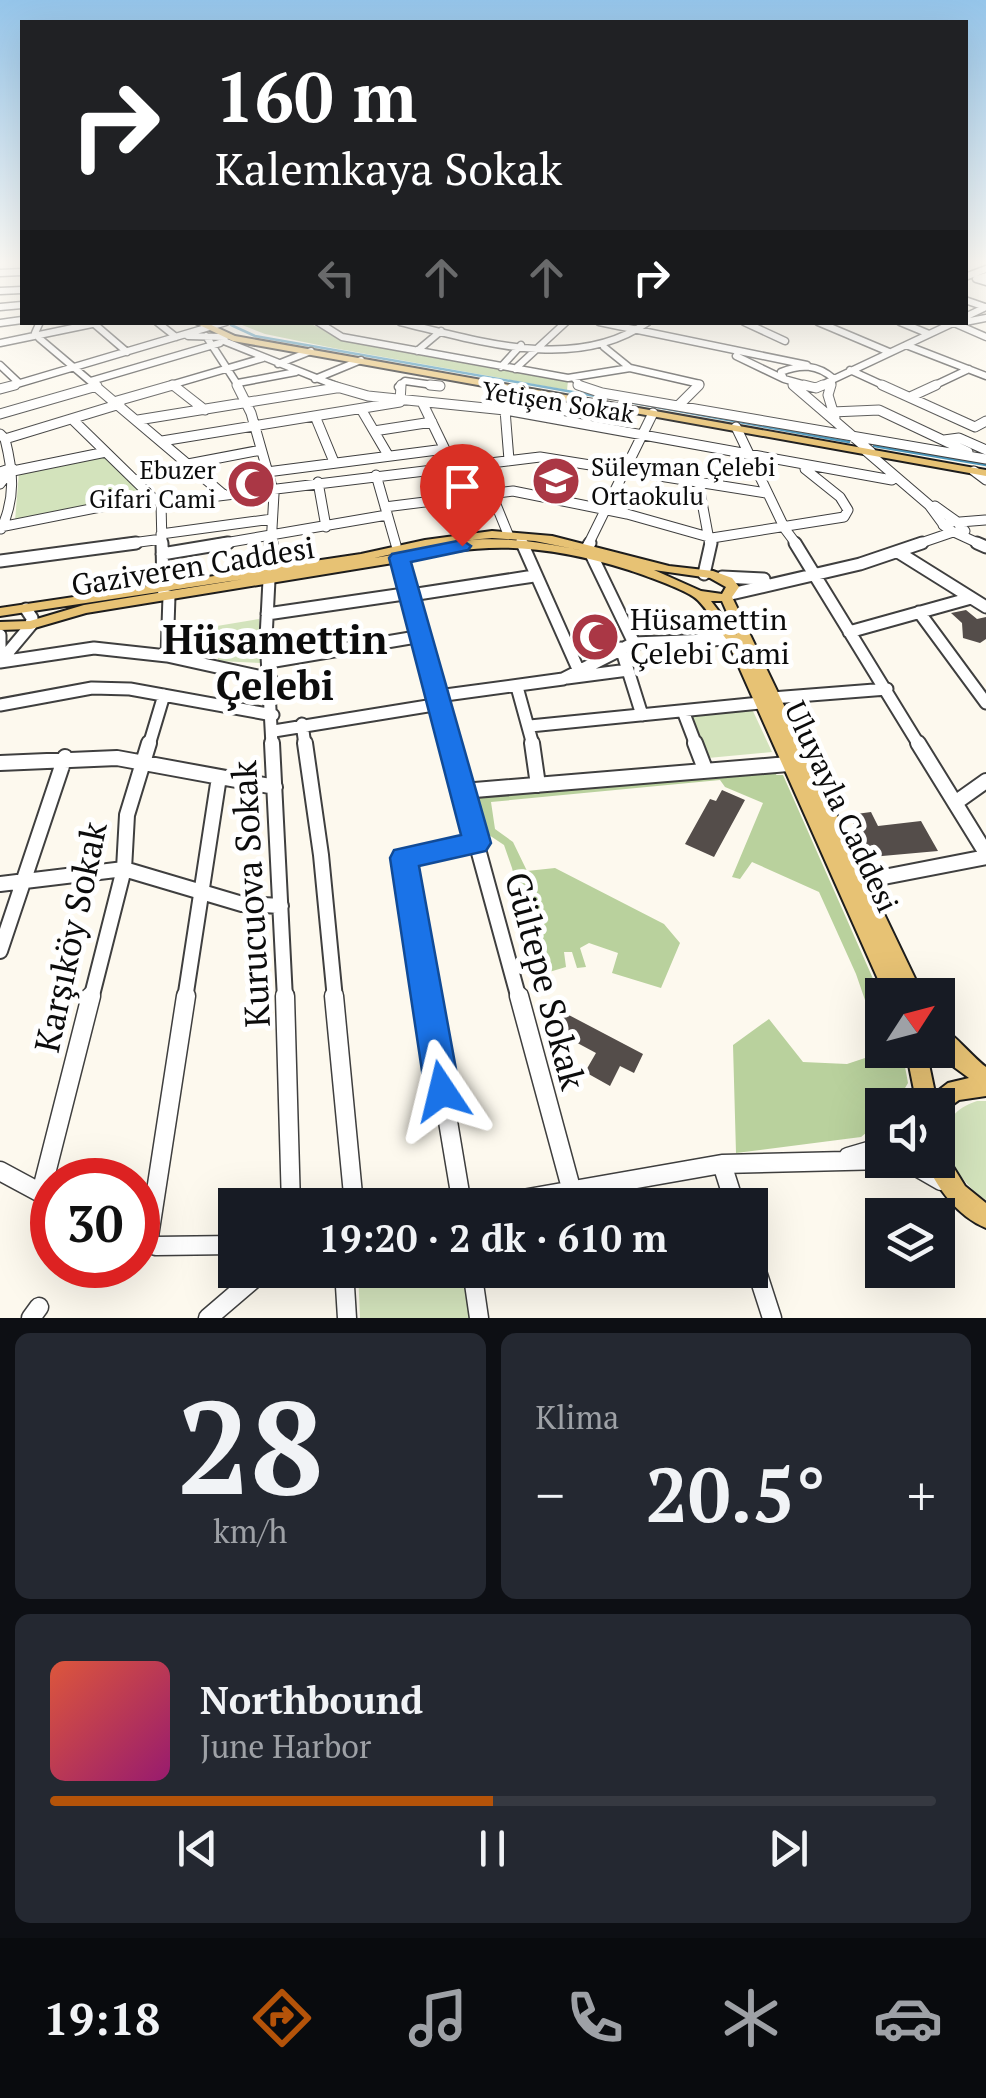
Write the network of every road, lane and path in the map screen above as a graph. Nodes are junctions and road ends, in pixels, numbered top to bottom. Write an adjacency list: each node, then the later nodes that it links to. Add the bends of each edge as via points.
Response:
1 (39, 325): 20 (street)
2 (83, 325): 20 (street)
3 (94, 325): 33 (street)
4 (161, 325): 21 (street)
5 (323, 325): 32 (street, via 342,337)
6 (414, 325): 16 (street)
7 (563, 325): 29 (street)
8 (613, 325): 18 (street)
9 (645, 325): 18 (street)
10 (751, 325): 23 (street)
11 (826, 325): 30 (street)
12 (838, 325): 30 (street)
13 (910, 325): 19 (street)
14 (919, 325): 19 (street)
15 (952, 325): 19 (street)
16 (439, 326): 26 (street); 32 (street)
17 (207, 327): 21 (street); 22 (main road); 33 (street)
18 (640, 331): 27 (street); 28 (street)
19 (932, 332): 25 (street)
20 (37, 335): 24 (street); 42 (street)
21 (176, 337): 33 (street)
22 (224, 340): 31 (main road); 34 (street, Yetişen Sokak); 41 (street, Kurucuova Sokak); 54 (street)
23 (785, 340)
24 (0, 342)
25 (909, 343): 30 (street); 46 (street); 48 (street)
26 (522, 345): 29 (street); 39 (street)
27 (709, 346): 40 (street); 51 (street)
28 (604, 347): 29 (street); 43 (street)
29 (537, 348): 44 (street)
30 (893, 350): 35 (street)
31 (311, 351): 36 (main road); 37 (street)
32 (417, 351): 39 (street)
33 (128, 352): 42 (street)
34 (263, 358): 37 (street, Yetişen Sokak); 41 (street)
35 (871, 359): 40 (street); 45 (street)
36 (362, 360): 50 (street); 60 (main road)
37 (278, 364): 47 (street, Yetişen Sokak)
38 (0, 365): 53 (street)
39 (501, 366): 44 (street)
40 (811, 366): 51 (street, via 784,368); 52 (street, via 829,372)
41 (229, 367): 55 (street, Kurucuova Sokak); 56 (street)
42 (74, 368): 53 (street); 54 (street)
43 (630, 368): 49 (street); 66 (street, via 700,384)
44 (515, 369): 49 (street)
45 (850, 370): 52 (street); 61 (street)
46 (968, 370): 48 (street); 61 (street)
47 (296, 372): 50 (street, Yetişen Sokak); 55 (street)
48 (986, 373)
49 (574, 378): 66 (street, via 602,393)
50 (315, 380): 59 (street, Yetişen Sokak)
51 (787, 381): 52 (street, via 809,388); 78 (street)
52 (833, 381): 70 (street)
53 (19, 383): 58 (street)
54 (94, 383): 63 (street); 72 (street)
55 (238, 383): 64 (street, Kurucuova Sokak)
56 (172, 384): 63 (street); 67 (street)
57 (440, 386): 62 (street, via 405,381 398,387)
58 (0, 388)
59 (340, 388): 62 (street, Yetişen Sokak); 64 (street)
60 (520, 389): 69 (street); 71 (main road)
61 (910, 397): 76 (street, via 974,427)
62 (400, 402): 65 (street, Yetişen Sokak); 68 (street)
63 (119, 403): 74 (street); 75 (street)
64 (246, 404): 67 (street); 79 (street, Kurucuova Sokak)
65 (423, 404): 69 (street, Yetişen Sokak); 77 (street)
66 (678, 406): 84 (street)
67 (205, 410): 75 (street)
68 (361, 410): 73 (street); 81 (street)
69 (505, 410): 83 (street, Yetişen Sokak); 96 (street)
70 (832, 412): 78 (street); 85 (street, via 879,410)
71 (653, 413): 80 (main road); 83 (street)
72 (0, 414)
73 (315, 416): 79 (street); 97 (street)
74 (72, 418): 82 (street); 90 (street)
75 (138, 420): 86 (street)
76 (986, 421)
77 (432, 422): 81 (street); 87 (street)
78 (838, 422): 84 (street)
79 (254, 426): 86 (street); 88 (street, Kurucuova Sokak)
80 (736, 428): 91 (main road); 93 (street)
81 (374, 431): 92 (street)
82 (2, 436): 103 (street)
83 (639, 436): 93 (street, Yetişen Sokak); 102 (street)
84 (854, 438): 91 (street); 94 (street)
85 (944, 440): 89 (street, via 959,438); 94 (street)
86 (162, 441): 99 (street)
87 (445, 449): 92 (street); 101 (street)
88 (262, 450): 99 (street); 105 (street, Kurucuova Sokak)
89 (986, 450)
90 (106, 452): 103 (street); 116 (street)
91 (871, 452): 106 (main road); 121 (street); 124 (street)
92 (388, 456): 97 (street)
93 (748, 456): 100 (street, Yetişen Sokak); 114 (street)
94 (974, 456): 95 (street)
95 (986, 458)
96 (509, 460): 98 (street); 102 (street, via 560,458)
97 (334, 462): 105 (street)
98 (478, 463): 101 (street); 113 (street)
99 (188, 464): 115 (street)
100 (791, 464): 108 (street, Yetişen Sokak); 125 (street, via 812,472 848,510 836,521)
101 (453, 466): 107 (street)
102 (625, 468): 109 (street); 117 (street)
103 (12, 469): 104 (street); 111 (street); 123 (street, via 12,510)
104 (0, 472)
105 (268, 472): 112 (street, Kurucuova Sokak)
106 (982, 474)
107 (376, 475): 110 (street); 118 (street, Gültepe Sokak)
108 (892, 480)
109 (698, 481): 114 (street); 129 (street)
110 (318, 482): 112 (street); 122 (street)
111 (0, 484)
112 (272, 488): 115 (street); 119 (street, Kurucuova Sokak)
113 (491, 492): 117 (street); 118 (street); 126 (street)
114 (766, 492): 125 (street)
115 (224, 495): 116 (street)
116 (156, 500): 123 (street); 127 (street)
117 (607, 510): 129 (street); 134 (street)
118 (386, 511): 122 (street); 133 (street, Gültepe Sokak)
119 (272, 520): 127 (street); 128 (street, Kurucuova Sokak)
120 (986, 520): 124 (street)
121 (943, 524): 124 (street); 131 (street)
122 (326, 527): 128 (street)
123 (1, 528)
124 (959, 528): 131 (street); 132 (street)
125 (785, 530): 129 (street); 139 (street)
126 (508, 534): 133 (main road, Gaziveren Caddesi); 134 (main road, Gaziveren Caddesi)
127 (162, 536): 136 (street); 138 (street)
128 (270, 538): 136 (street); 141 (street, Kurucuova Sokak)
129 (712, 538): 137 (street)
130 (521, 542): 133 (main road, Gaziveren Caddesi); 134 (main road, Gaziveren Caddesi); 142 (street)
131 (924, 542): 135 (street)
132 (985, 547)
133 (398, 552): 141 (main road, Gaziveren Caddesi); 147 (street, Gültepe Sokak)
134 (590, 552): 140 (main road, Gaziveren Caddesi); 146 (main road, Gaziveren Caddesi); 161 (street)
135 (898, 552): 139 (street); 149 (street)
136 (162, 554): 145 (street)
137 (710, 554): 140 (street); 143 (street)
138 (0, 560)
139 (817, 572): 144 (street); 157 (street)
140 (702, 574): 143 (main road, Gaziveren Caddesi); 146 (main road, via 691,583)
141 (273, 576): 145 (main road, Gaziveren Caddesi); 154 (street, Kurucuova Sokak)
142 (534, 576): 147 (street); 165 (street)
143 (721, 576): 144 (street); 148 (main road, Uluyayla Caddesi, via 731,583)
144 (784, 580): 148 (street)
145 (166, 593): 151 (main road, Gaziveren Caddesi); 155 (main road, Gaziveren Caddesi); 162 (street)
146 (697, 593): 148 (main road, Gaziveren Caddesi); 160 (main road, Uluyayla Caddesi)
147 (411, 594): 154 (street); 159 (street, Gültepe Sokak)
148 (728, 595): 173 (main road, Uluyayla Caddesi)
149 (970, 598): 150 (street); 152 (street)
150 (986, 607)
151 (26, 609): 153 (main road, Gaziveren Caddesi); 155 (street)
152 (919, 612): 157 (street); 174 (street)
153 (2, 614)
154 (267, 614): 164 (street, Kurucuova Sokak)
155 (31, 625): 156 (main road, Gaziveren Caddesi); 163 (street)
156 (0, 626)
157 (850, 632): 170 (street)
158 (0, 634): 163 (street)
159 (422, 636): 164 (street); 172 (street, Gültepe Sokak)
160 (733, 639): 161 (street); 173 (main road, Uluyayla Caddesi)
161 (628, 646): 165 (street); 166 (street)
162 (167, 656): 163 (street, via 94,648); 167 (street)
163 (0, 662)
164 (269, 662): 167 (street, Kurucuova Sokak)
165 (578, 669): 168 (street)
166 (628, 670): 168 (street); 177 (street)
167 (271, 679): 178 (street, Kurucuova Sokak)
168 (563, 679): 169 (street)
169 (517, 687): 172 (street); 180 (street)
170 (887, 689): 173 (street); 191 (street)
171 (164, 695): 175 (street, via 92,688); 178 (street); 183 (street, Karşıköy Sokak)
172 (439, 700): 179 (street); 190 (street, Gültepe Sokak)
173 (766, 701): 176 (street); 184 (main road, Uluyayla Caddesi); 198 (main road, Uluyayla Caddesi)
174 (986, 703)
175 (0, 705)
176 (683, 711): 177 (street); 185 (street)
177 (642, 715): 180 (street)
178 (273, 723): 179 (street); 189 (street, Kurucuova Sokak)
179 (302, 724): 217 (street)
180 (530, 726): 188 (street)
181 (65, 757): 182 (street); 183 (street); 197 (street)
182 (0, 763)
183 (141, 763): 186 (street); 196 (street, Karşıköy Sokak, via 127,816)
184 (788, 764): 185 (street); 203 (main road, Uluyayla Caddesi)
185 (704, 769): 188 (street)
186 (219, 777): 189 (street); 200 (street)
187 (986, 781): 191 (street)
188 (538, 785): 190 (street)
189 (276, 787): 201 (street, Kurucuova Sokak)
190 (463, 791): 194 (street, Gültepe Sokak)
191 (955, 802): 192 (street)
192 (970, 826): 193 (street); 195 (street)
193 (986, 827)
194 (477, 843): 218 (street, via 404,858); 219 (street, Gültepe Sokak)
195 (986, 855): 198 (street)
196 (124, 869): 197 (street); 200 (street); 209 (street, Karşıköy Sokak)
197 (22, 880): 199 (street); 202 (street)
198 (858, 882): 204 (main road, Uluyayla Caddesi)
199 (0, 884)
200 (204, 892): 201 (street, via 242,904); 210 (street)
201 (281, 906): 216 (street, Kurucuova Sokak)
202 (0, 951)
203 (887, 978)
204 (905, 978)
205 (955, 1054): 206 (main road)
206 (986, 1082): 207 (main road)
207 (955, 1090)
208 (865, 1152): 212 (street)
209 (56, 1158)
210 (157, 1158)
211 (722, 1164): 212 (street); 219 (street); 220 (street)
212 (828, 1164): 221 (street, via 908,1162)
213 (0, 1171): 215 (street)
214 (947, 1178): 221 (main road)
215 (30, 1187)
216 (291, 1188)
217 (352, 1188)
218 (459, 1188)
219 (572, 1188)
220 (730, 1188)
221 (957, 1194): 222 (main road)
222 (983, 1216)
223 (160, 1243): 224 (street)
224 (218, 1244)
225 (243, 1288): 229 (street)
226 (345, 1288): 230 (street)
227 (475, 1288): 231 (street)
228 (762, 1288): 232 (street)
229 (208, 1318)
230 (346, 1318)
231 (479, 1318)
232 (772, 1318)

